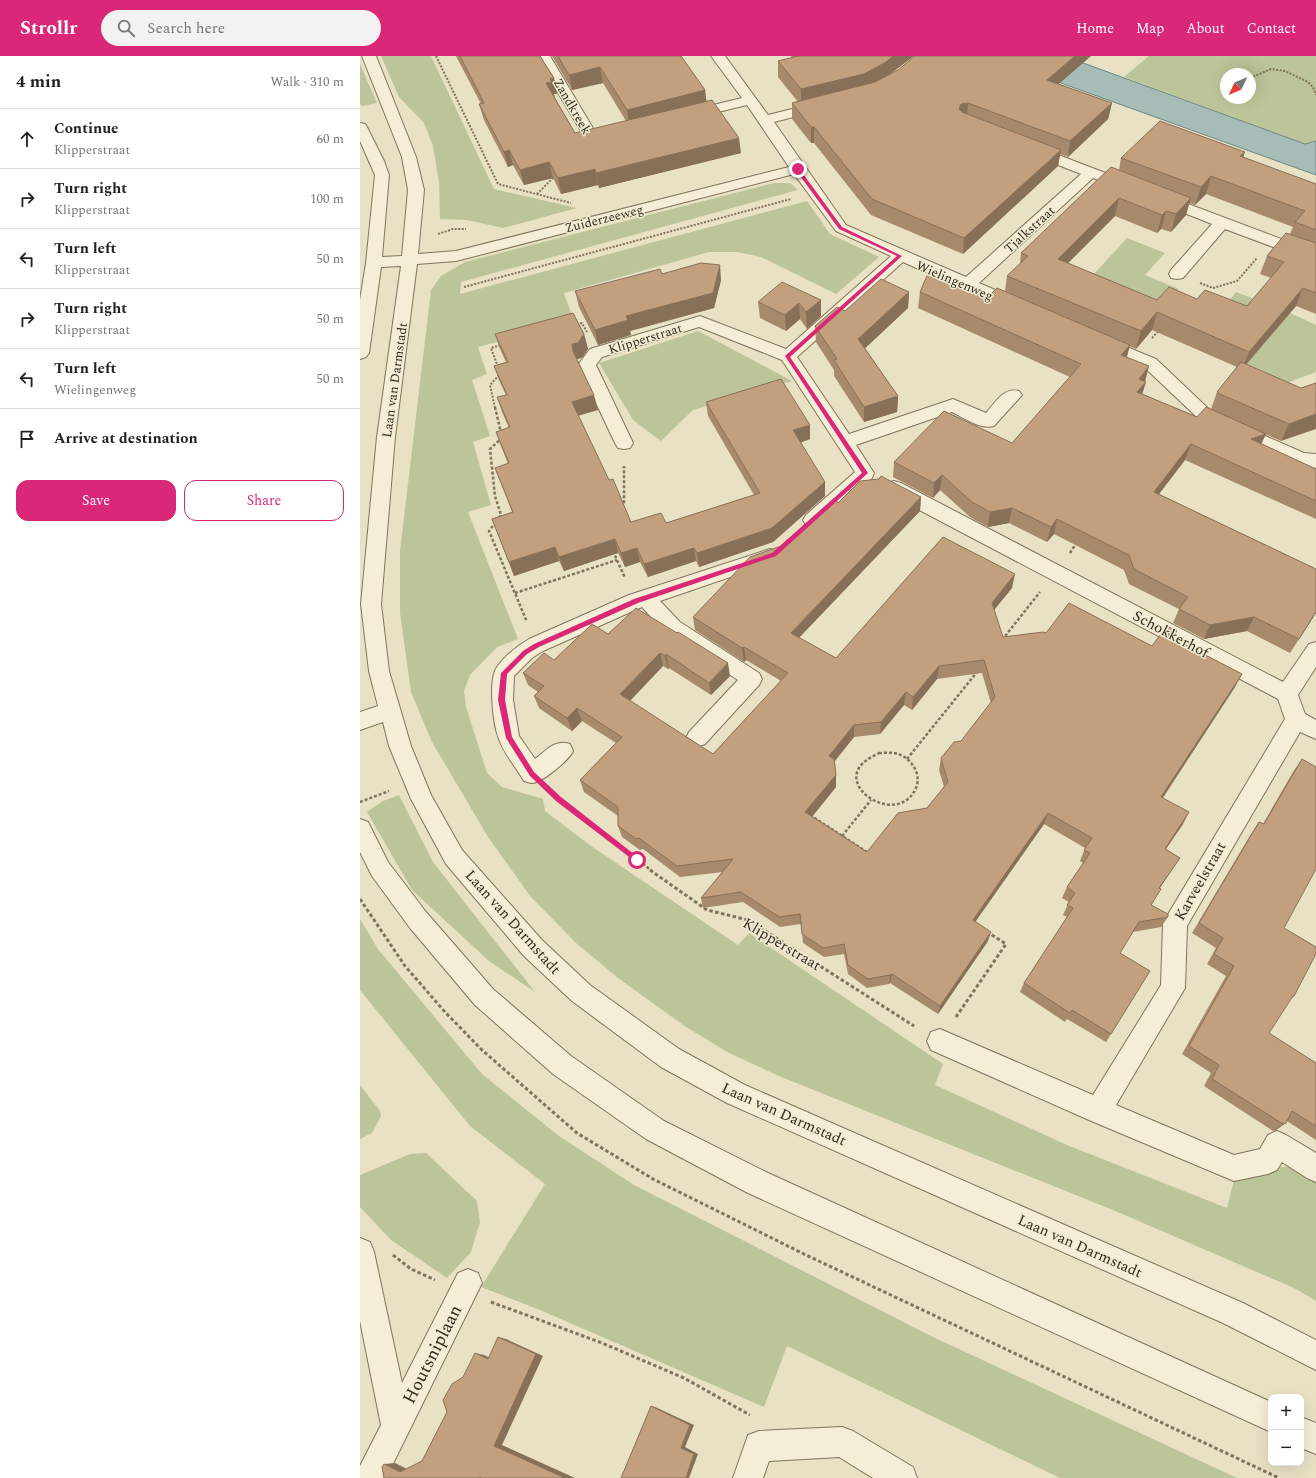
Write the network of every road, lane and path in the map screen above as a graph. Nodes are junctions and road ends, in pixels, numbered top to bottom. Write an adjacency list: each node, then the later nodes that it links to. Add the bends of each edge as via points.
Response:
1 (369, 56): 24 (street, Laan van Darmstadt, via 409,156 416,190)
2 (436, 56): 18 (path, via 498,184)
3 (543, 56): 12 (street, Zandkreek, via 593,140)
4 (718, 56): 7 (street, Wielingenweg)
5 (1256, 75): 6 (path, via 1270,69 1285,71 1308,82)
6 (1316, 95)
7 (750, 100): 9 (street); 10 (street, Wielingenweg)
8 (832, 103): 10 (street)
9 (675, 119)
10 (765, 120): 14 (street, Wielingenweg)
11 (360, 127): 25 (street, via 382,175)
12 (623, 132)
13 (1017, 144): 15 (street)
14 (798, 169): 17 (street, Wielingenweg); 24 (street, Zuiderzeeweg, via 456,256)
15 (1091, 172): 20 (street); 27 (street, Tjalkstraat)
16 (557, 173): 18 (path)
17 (815, 193): 22 (street, Wielingenweg, via 840,228); 28 (path)
18 (537, 194): 19 (path)
19 (571, 203)
20 (1222, 222): 21 (street); 26 (street)
21 (1273, 241): 23 (street); 26 (path, via 1237,281 1213,288)
22 (900, 256): 27 (street, Wielingenweg); 36 (street)
23 (1316, 258)
24 (410, 260): 25 (street, Zuiderzeeweg); 55 (street, Laan van Darmstadt, via 386,436 371,604 379,671)
25 (374, 263): 34 (street)
26 (1177, 274)
27 (967, 285): 29 (street, Wielingenweg)
28 (464, 287)
29 (1030, 312)
30 (574, 326): 35 (path, via 582,323)
31 (1161, 329): 37 (path)
32 (1087, 336): 37 (street)
33 (506, 344): 48 (path, via 491,348 500,373 490,385 502,437 490,449 495,496 501,515 489,531)
34 (360, 353)
35 (596, 353): 36 (street, Klipperstraat, via 700,321); 40 (street, Klipperstraat, via 587,365)
36 (788, 356): 39 (street)
37 (1136, 357): 41 (street, via 1150,363 1207,417 1301,459)
38 (1013, 395): 39 (street, via 988,422 953,405)
39 (844, 442): 42 (street)
40 (624, 443): 43 (path, via 624,505)
41 (1316, 462)
42 (865, 473): 47 (street, Schokkerhof); 49 (street, via 774,554)
43 (618, 507)
44 (1078, 541): 47 (path)
45 (612, 546): 46 (path)
46 (617, 560): 48 (path); 49 (path)
47 (1055, 573): 50 (path); 54 (street, Schokkerhof)
48 (515, 593): 51 (path)
49 (641, 599): 51 (street); 58 (street, via 673,628 752,679)
50 (1001, 641)
51 (536, 645): 61 (street, via 504,673 502,700 509,738)
52 (1316, 650): 54 (street)
53 (981, 666): 60 (path)
54 (1286, 694): 57 (street)
55 (390, 711): 56 (street); 73 (street, Laan van Darmstadt, via 414,782 454,857 533,948 581,993 670,1058 736,1094 1233,1313)
56 (360, 721)
57 (1306, 725): 69 (street, Karveelstraat, via 1174,924 1174,988)
58 (697, 738)
59 (562, 752): 61 (street)
60 (907, 759): 62 (path, via 914,766 918,778 914,791 908,798 890,805); 62 (path, via 899,754 879,753 863,762 858,769 857,778 863,794)
61 (532, 774): 68 (path, Klipperstraat, via 558,799 631,856 707,910 748,920)
62 (871, 800): 65 (path)
63 (810, 815): 65 (path)
64 (360, 829): 74 (street, via 380,870 418,920 484,997 562,1066 655,1130 758,1183)
65 (842, 836): 66 (path)
66 (875, 857)
67 (987, 931): 68 (path, via 1006,944)
68 (940, 1041): 69 (street)
69 (1098, 1111): 70 (street, via 1234,1168 1268,1161 1277,1144)
70 (1316, 1169)
71 (373, 1251): 72 (path, via 411,1269); 75 (street, Houtsniplaan)
72 (465, 1287): 75 (street, Houtsniplaan); 78 (path, via 684,1378 756,1419)
73 (1316, 1355)
74 (1268, 1416)
75 (396, 1426): 79 (street, Houtsniplaan)
76 (1304, 1433): 77 (street)
77 (1316, 1439)
78 (769, 1446): 80 (street, via 759,1446); 81 (street, via 842,1442)
79 (370, 1478)
80 (748, 1478)
81 (902, 1478)

